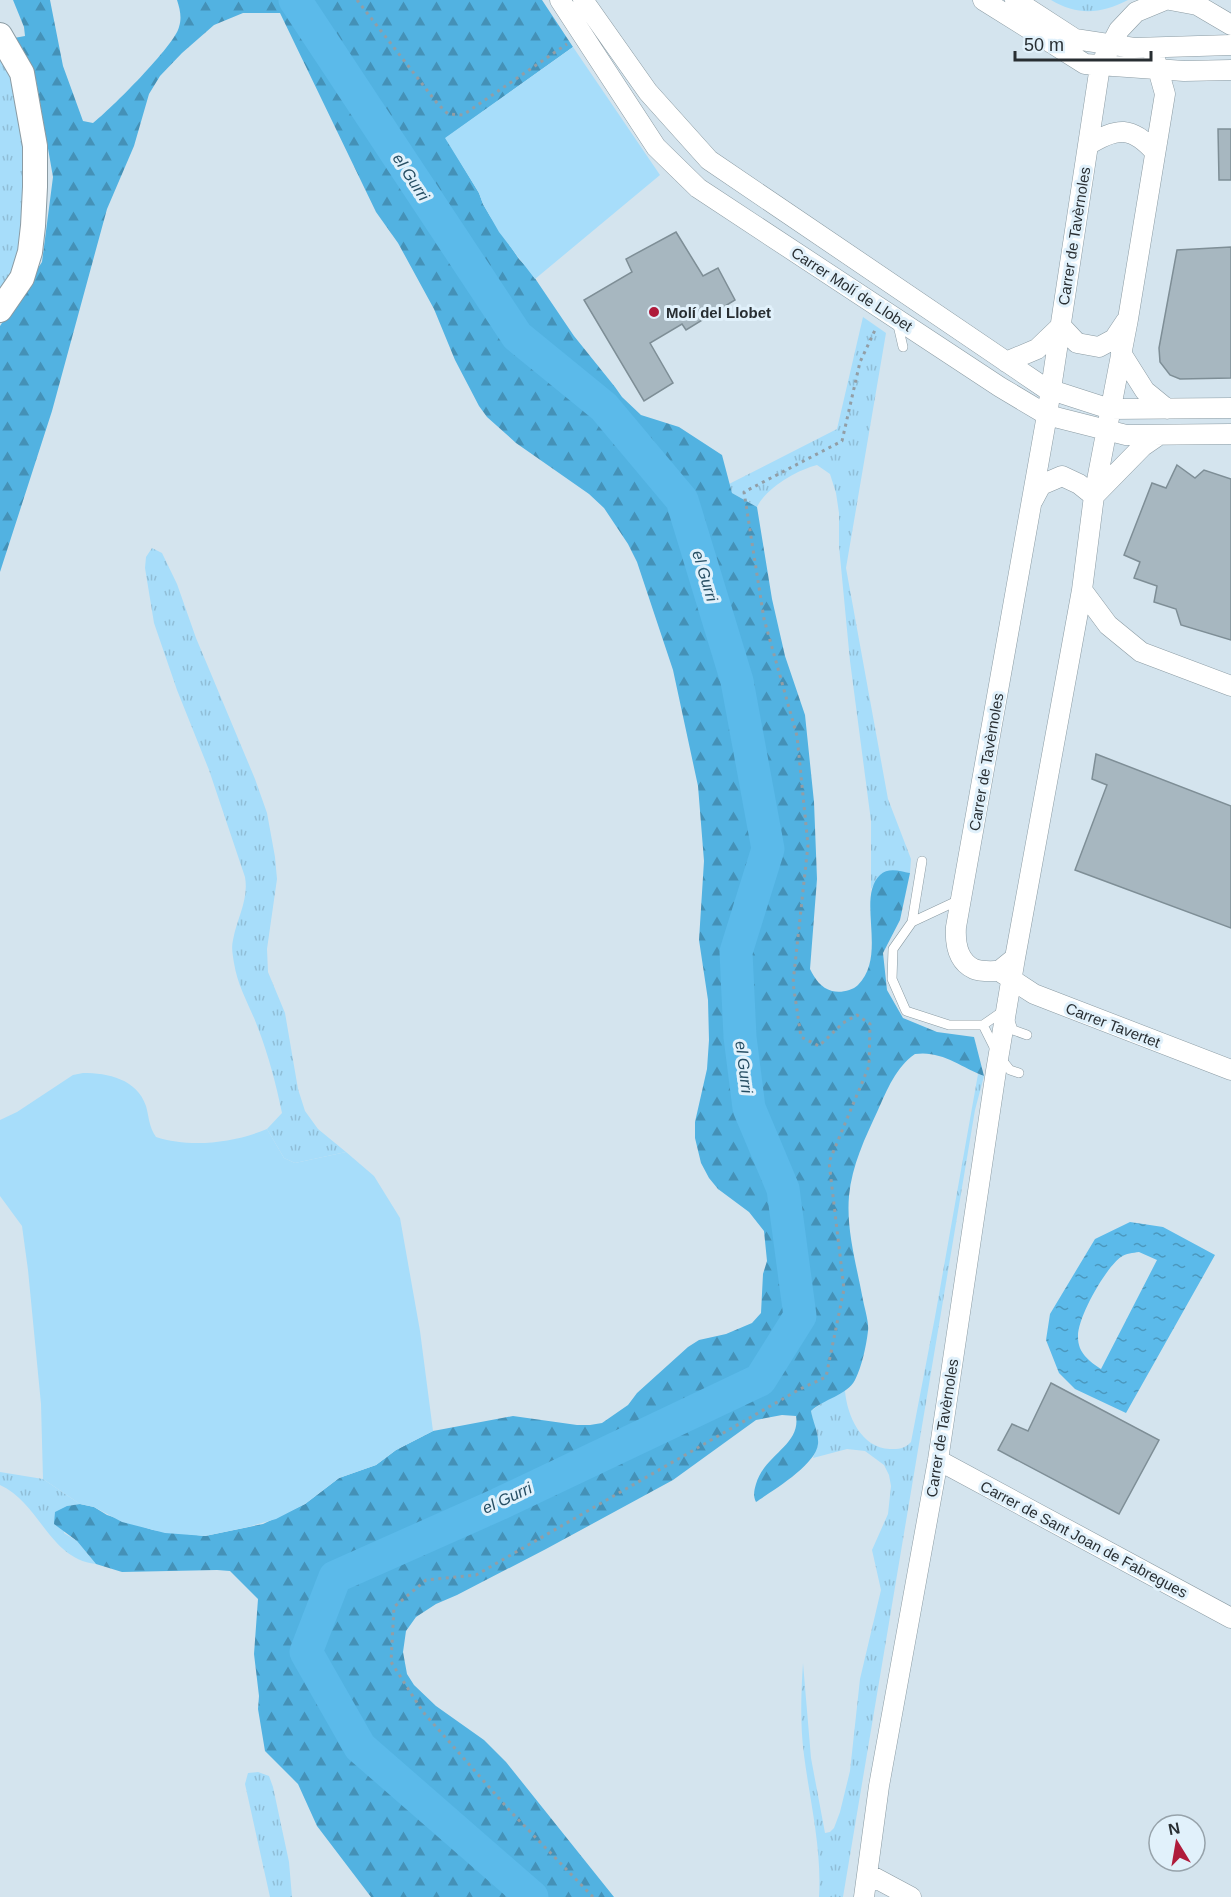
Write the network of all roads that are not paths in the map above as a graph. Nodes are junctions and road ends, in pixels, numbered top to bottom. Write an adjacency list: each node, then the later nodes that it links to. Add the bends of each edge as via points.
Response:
1 (560, 0): 21 (street, Carrer Molí de Llobet, via 656,147 698,188)
2 (583, 0): 25 (street, Carrer Molí de Llobet, via 648,92 709,160)
3 (983, 0): 12 (street, via 1085,64)
4 (1016, 0): 9 (street, via 1075,39)
5 (1165, 0): 9 (street, Carrer de Tavèrnoles, via 1136,12)
6 (1170, 0): 7 (street, via 1197,5)
7 (1231, 25)
8 (0, 35): 19 (street, via 22,73 35,146 35,186 30,252 22,278)
9 (1111, 45): 11 (street); 12 (street, Carrer de Tavèrnoles)
10 (1231, 45): 11 (street)
11 (1152, 48): 13 (street, Carrer de Tavèrnoles)
12 (1100, 66): 13 (street); 17 (street, Carrer de Tavèrnoles)
13 (1158, 69): 15 (street); 16 (street, Carrer de Tavèrnoles)
14 (1231, 70): 15 (street)
15 (1184, 71): 16 (street)
16 (1165, 93): 18 (street, Carrer de Tavèrnoles)
17 (1088, 145): 18 (street, Carrer de Tavèrnoles, via 1101,137 1132,132); 22 (street, Carrer de Tavèrnoles)
18 (1155, 152): 20 (street, Carrer de Tavèrnoles)
19 (0, 310)
20 (1128, 319): 22 (street, Carrer de Tavèrnoles, via 1114,339 1099,347 1077,343); 24 (street, Carrer de Tavèrnoles)
21 (887, 321): 23 (lane); 30 (street, Carrer Molí de Llobet)
22 (1061, 326): 25 (street, Carrer de Tavèrnoles, via 1037,350); 26 (street, Carrer de Tavèrnoles)
23 (903, 347)
24 (1121, 353): 28 (street, Carrer de Tavèrnoles); 29 (street, via 1145,391)
25 (1006, 362): 26 (street, Carrer Molí de Llobet)
26 (1050, 390): 28 (street, Carrer Molí de Llobet); 30 (street, Carrer de Tavèrnoles)
27 (1231, 408): 29 (street, Carrer Molí de Llobet)
28 (1110, 409): 29 (street, Carrer Molí de Llobet); 31 (street, Carrer de Tavèrnoles)
29 (1167, 409)
30 (1047, 415): 31 (street, Carrer Molí de Llobet); 35 (street, Carrer de Tavèrnoles)
31 (1106, 430): 33 (street, Carrer Molí de Llobet, via 1126,435); 34 (street, Carrer de Tavèrnoles)
32 (1231, 434): 33 (street, Carrer Molí de Llobet)
33 (1159, 435): 34 (street)
34 (1094, 496): 35 (street, via 1062,476 1041,485); 36 (street, Carrer de Tavèrnoles)
35 (1031, 503): 39 (street, Carrer de Tavèrnoles)
36 (1082, 590): 37 (street, via 1108,625 1141,652); 41 (street, Carrer de Tavèrnoles, via 1015,958)
37 (1231, 686)
38 (922, 861): 40 (lane)
39 (961, 899): 40 (lane); 41 (street, Carrer de Tavèrnoles, via 955,945 963,961 975,970)
40 (912, 922): 43 (lane, via 894,949 892,979 906,1011 949,1025)
41 (1005, 975): 42 (street, Carrer de Tavèrnoles); 46 (street, Carrer Tavertet, via 1034,994)
42 (1006, 1009): 43 (lane); 44 (lane, via 1013,1030); 45 (street, Carrer de Tavèrnoles)
43 (982, 1025): 45 (lane)
44 (1027, 1035)
45 (998, 1055): 47 (lane, via 1010,1070); 48 (street, Carrer de Tavèrnoles)
46 (1231, 1070)
47 (1019, 1073)
48 (938, 1460): 49 (street, Carrer de Sant Joan de Fabregues); 50 (street, Carrer de Tavèrnoles, via 879,1786)
49 (1231, 1618)
50 (868, 1874): 51 (street, Carrer de Tavèrnoles); 52 (street)
51 (864, 1897)
52 (911, 1897)

